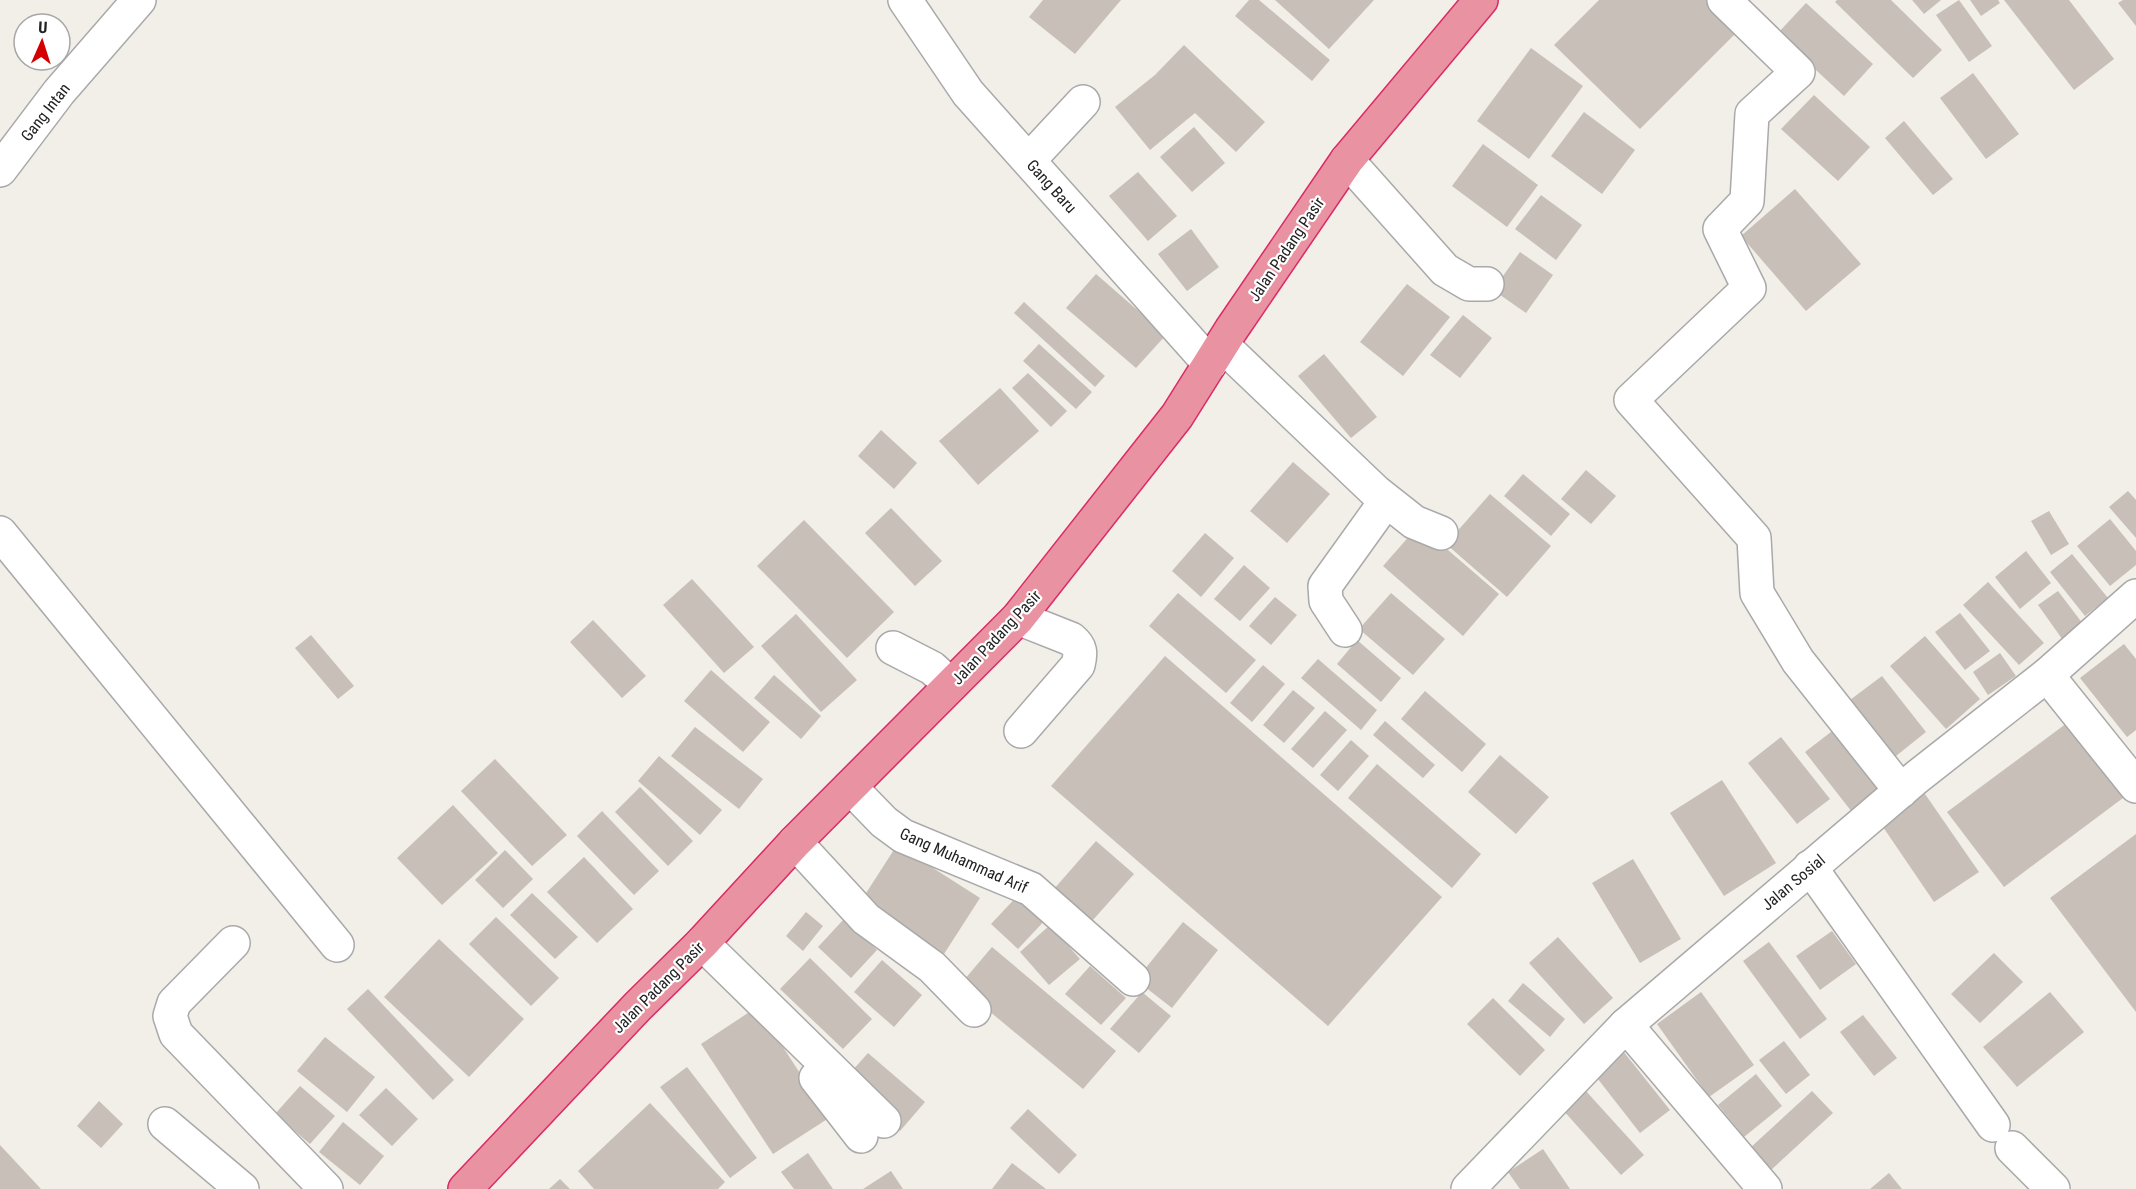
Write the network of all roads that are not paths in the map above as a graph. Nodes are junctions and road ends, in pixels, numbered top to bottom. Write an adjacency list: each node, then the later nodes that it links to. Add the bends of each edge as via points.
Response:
1 (139, 0): 8 (street, Gang Intan)
2 (904, 0): 6 (street, Gang Baru, via 968,93)
3 (1481, 0): 7 (highway, Jalan Padang Pasir)
4 (1724, 0): 23 (street, via 1798,72 1752,114 1747,201 1720,229 1749,288 1631,400 1754,538 1757,593 1798,661)
5 (1083, 102): 6 (street)
6 (1029, 160): 10 (street, Gang Baru)
7 (1347, 160): 9 (street, via 1445,270 1469,284); 10 (highway, Jalan Padang Pasir)
8 (0, 170)
9 (1487, 284)
10 (1216, 354): 11 (street, Gang Baru); 15 (highway, Jalan Padang Pasir, via 1177,416)
11 (1386, 501): 12 (street, Gang Baru, via 1414,522); 16 (street, via 1325,586 1326,601)
12 (1441, 532)
13 (0, 533): 28 (street)
14 (2136, 596): 18 (street, Jalan Sosial)
15 (1018, 618): 19 (highway, Jalan Padang Pasir); 20 (street, via 1071,639 1081,654 1078,665)
16 (1345, 630)
17 (893, 648): 19 (street, via 932,668)
18 (2047, 675): 21 (street); 23 (street, Jalan Sosial)
19 (951, 685): 22 (highway, Jalan Padang Pasir)
20 (1021, 731)
21 (2136, 786)
22 (850, 787): 24 (highway, Jalan Padang Pasir); 29 (street, Gang Muhammad Arif, via 903,836 1031,889)
23 (1901, 791): 25 (street, Jalan Sosial)
24 (795, 842): 27 (highway, Jalan Padang Pasir); 30 (street, via 851,905 932,967)
25 (1810, 867): 31 (street, Jalan Sosial); 39 (street, via 2003,1137)
26 (233, 943): 35 (street, via 174,1003 170,1016 176,1034)
27 (702, 943): 33 (street, via 828,1066 815,1079); 36 (highway, Jalan Padang Pasir)
28 (337, 945)
29 (1133, 979)
30 (974, 1010)
31 (1626, 1025): 37 (street, Jalan Sosial); 38 (street)
32 (165, 1124): 34 (street)
33 (873, 1129)
34 (242, 1189)
35 (326, 1189)
36 (465, 1189)
37 (1468, 1189)
38 (1766, 1189)
39 (2053, 1189)

